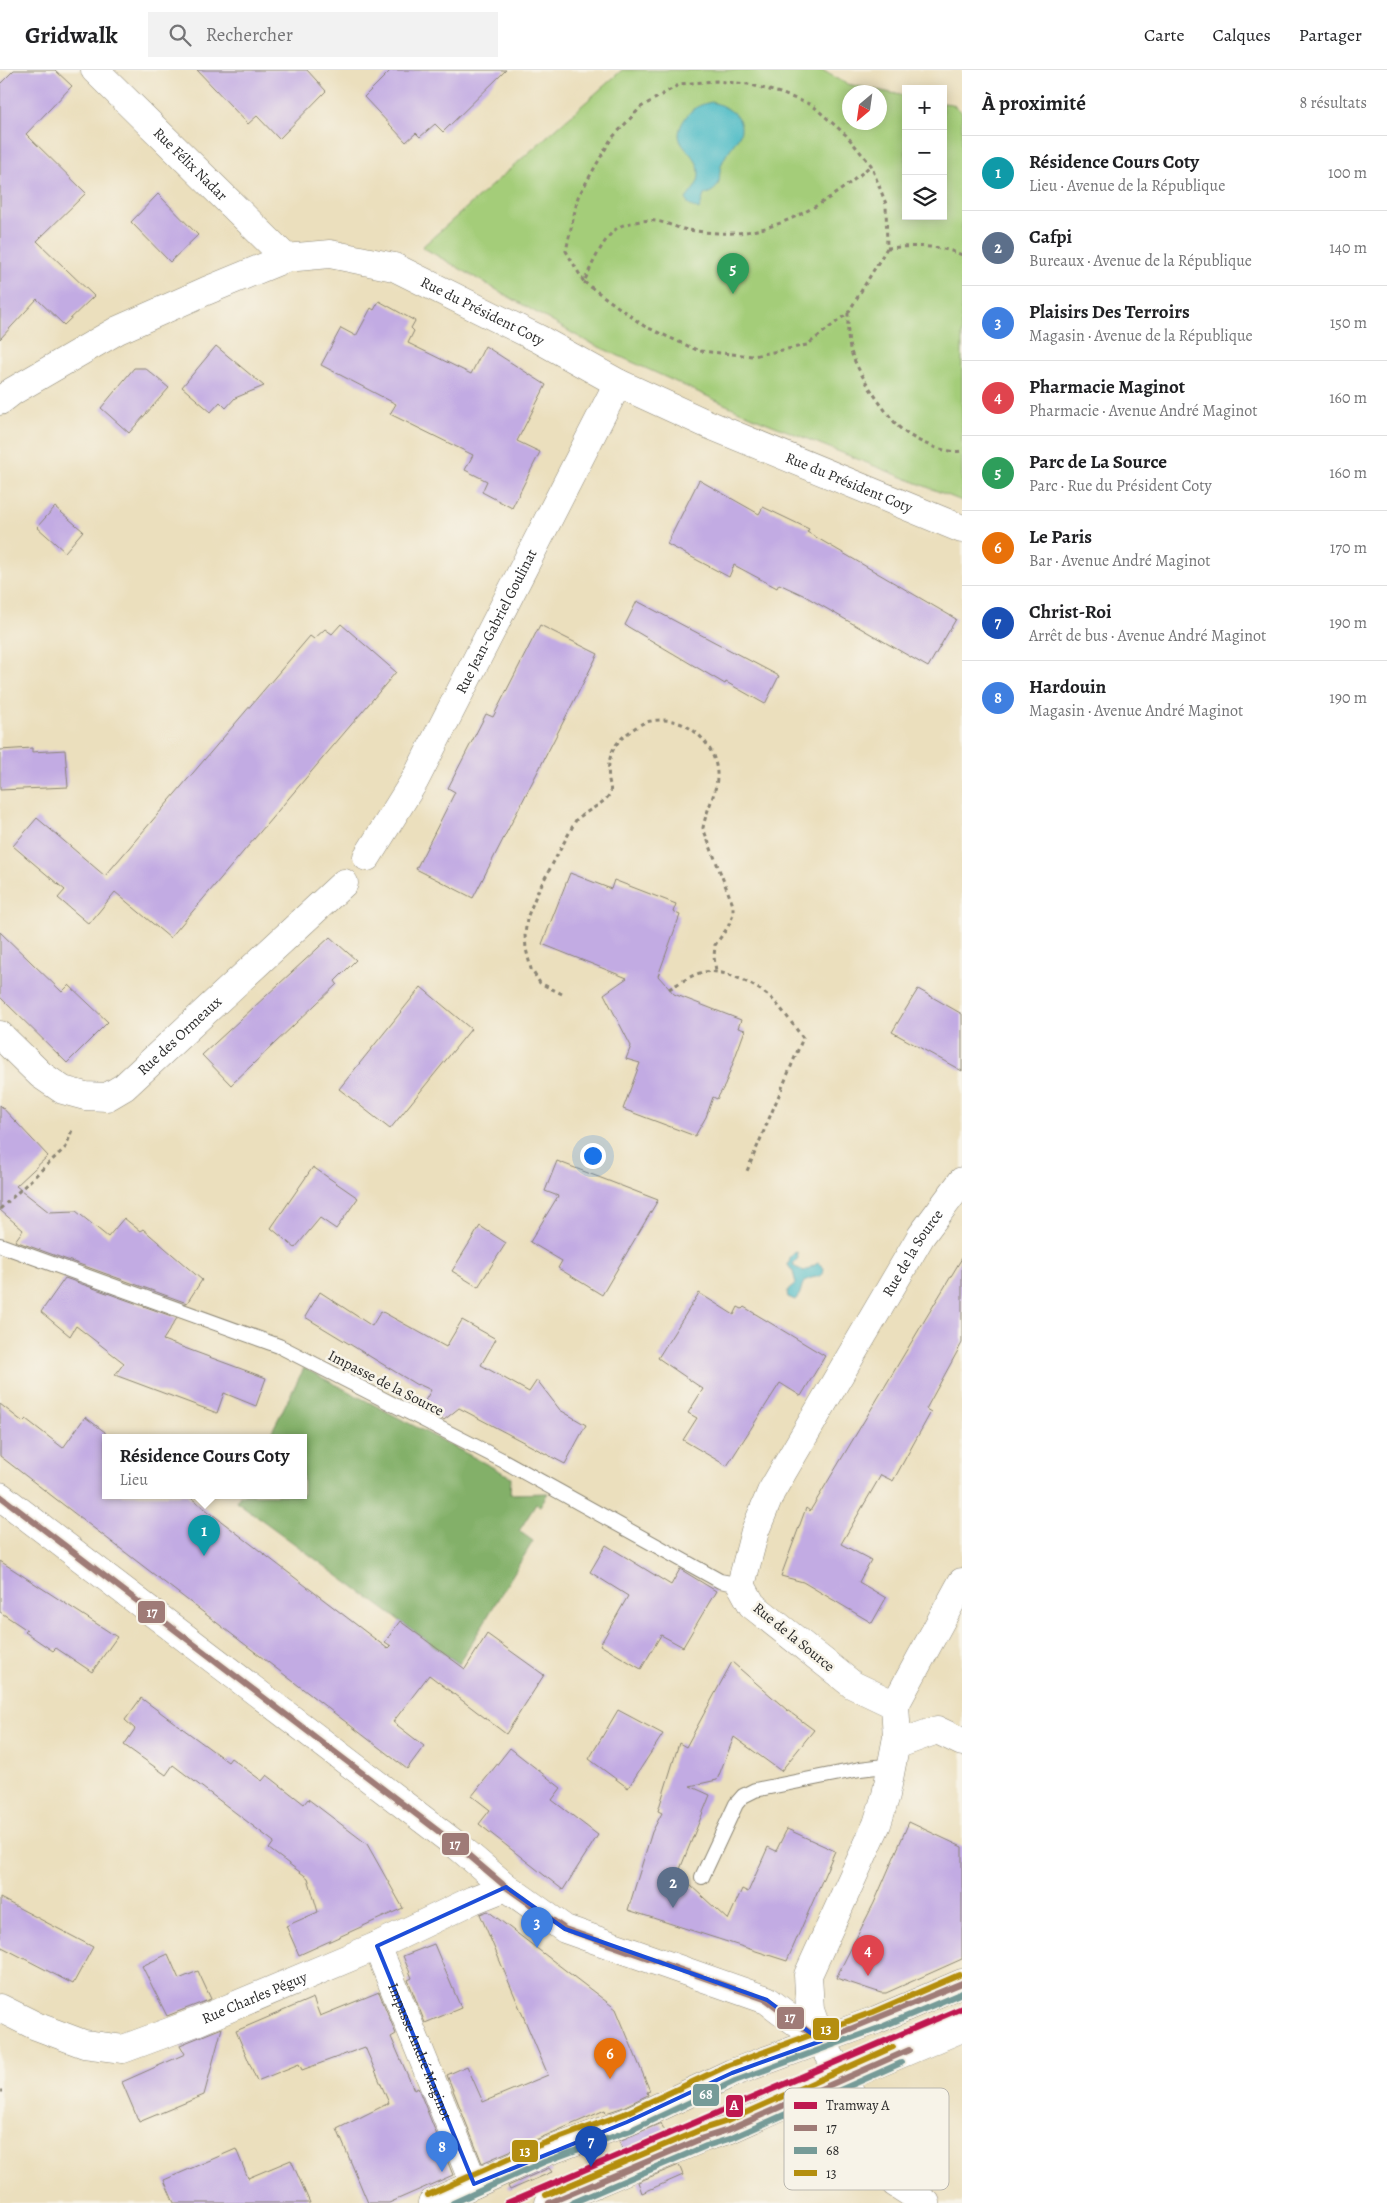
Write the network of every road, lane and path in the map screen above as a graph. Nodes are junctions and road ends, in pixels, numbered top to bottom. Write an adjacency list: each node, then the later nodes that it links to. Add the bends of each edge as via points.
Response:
1 (95, 70): 5 (street, Rue Félix Nadar)
2 (871, 165): 3 (path, via 886,204); 6 (path, via 847,187 787,221 752,231 689,230 654,220 621,226 602,247); 6 (path, via 846,135 812,106 748,84 680,84 641,107 611,139 578,197 566,251)
3 (887, 248): 4 (path, via 946,248); 7 (path)
4 (962, 255)
5 (286, 258): 8 (street, Rue du Président Coty, via 330,254 394,267); 9 (street, Rue du Président Coty, via 118,330)
6 (584, 282): 7 (path, via 644,326 699,351 753,356 807,345)
7 (848, 313): 10 (path, via 850,348 864,378 897,426 921,443)
8 (618, 382): 11 (street, Rue du Président Coty, via 705,423); 12 (street, Rue Jean-Gabriel Goulinat, via 415,780)
9 (0, 401)
10 (962, 451)
11 (962, 529)
12 (368, 857)
13 (344, 883): 18 (street, Rue des Ormeaux, via 124,1087 107,1097)
14 (716, 971): 15 (path, via 703,972); 16 (path, via 715,945 728,928 733,905 703,828 716,788 715,758 698,733 683,724 667,719 649,721 621,739 613,749 608,763 609,795 576,820 527,918 526,950 531,969 540,983); 19 (path, via 736,977 766,993 803,1038)
15 (669, 989)
16 (562, 994)
17 (0, 1035): 18 (street, Rue des Ormeaux, via 41,1076 63,1090)
18 (85, 1096): 21 (path, via 66,1147)
19 (747, 1171)
20 (962, 1181): 25 (street, Rue de la Source, via 921,1236 771,1492 755,1531)
21 (0, 1209)
22 (0, 1245): 25 (lane, Impasse de la Source, via 279,1346 504,1461 720,1581)
23 (0, 1496): 30 (street, via 459,1847)
24 (962, 1582): 26 (street)
25 (742, 1585): 26 (street, Rue de la Source, via 752,1605 853,1685)
26 (895, 1705): 28 (street)
27 (962, 1742): 28 (street, via 937,1730)
28 (894, 1755): 29 (lane, via 755,1790 743,1796 736,1804); 35 (street, via 878,1824 808,1975 810,2010)
29 (702, 1877)
30 (506, 1887): 31 (street, Rue Charles Péguy); 35 (street, via 565,1929 767,2000)
31 (377, 1946): 33 (street, Rue Charles Péguy, via 123,2049 84,2044); 40 (street, Impasse André Maginot)
32 (962, 1983): 35 (street)
33 (0, 2008)
34 (962, 2028): 36 (street)
35 (821, 2041): 36 (street); 40 (street, via 732,2073 626,2122)
36 (843, 2078): 37 (street); 38 (street)
37 (821, 2088)
38 (848, 2088)
39 (784, 2105): 43 (street)
40 (474, 2184): 42 (street)
41 (906, 2190): 44 (street)
42 (432, 2203)
43 (549, 2203)
44 (926, 2203)

